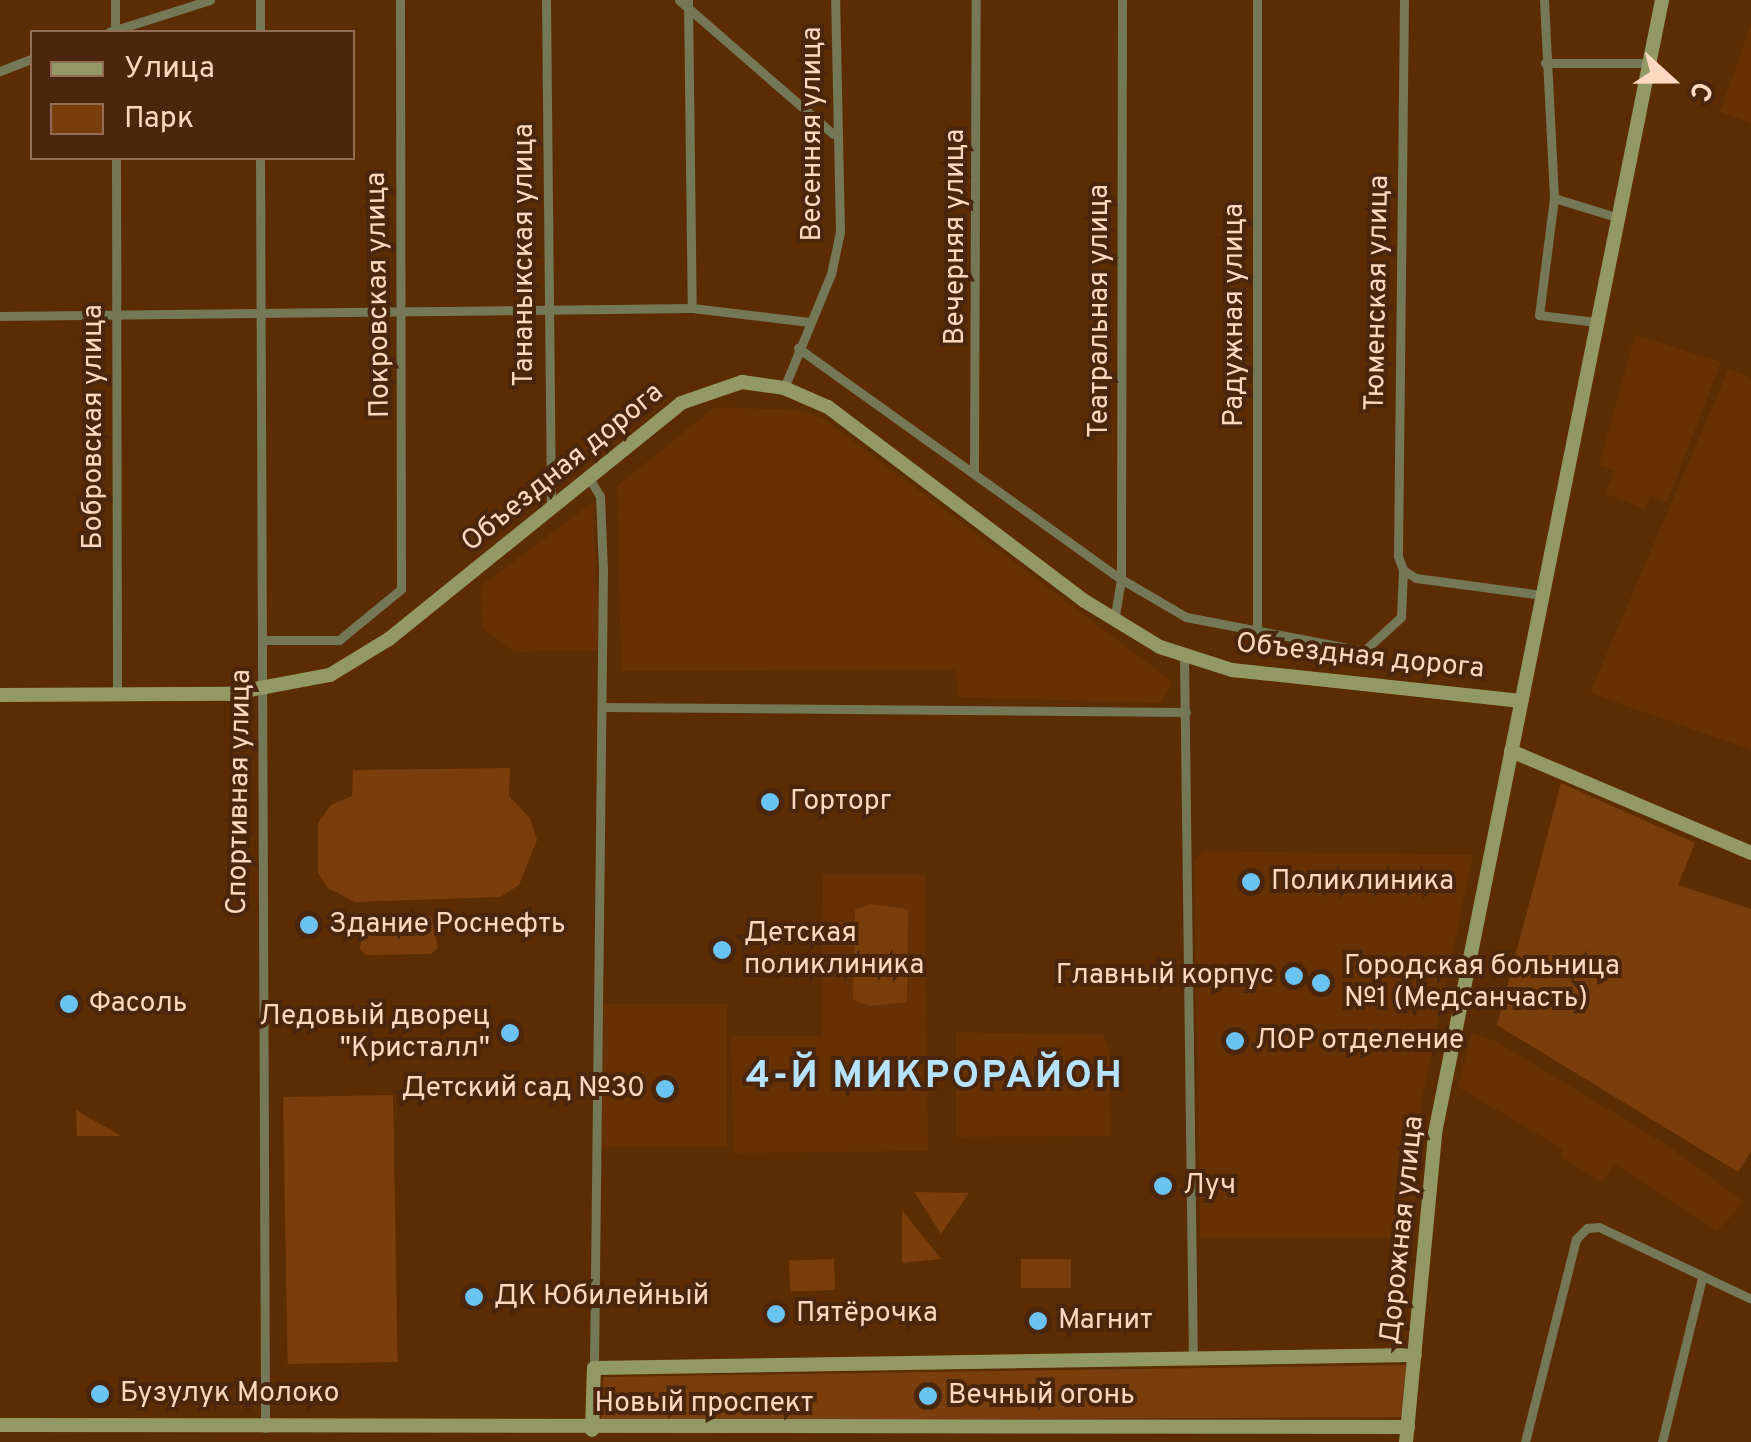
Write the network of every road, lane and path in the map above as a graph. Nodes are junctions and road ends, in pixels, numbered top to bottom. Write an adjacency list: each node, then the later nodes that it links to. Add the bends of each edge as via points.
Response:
1 (115, 0): 15 (street)
2 (210, 0): 16 (street)
3 (260, 0): 17 (street)
4 (400, 0): 28 (street, Покровская улица)
5 (546, 0): 30 (street, Тананыкская улица)
6 (679, 0): 14 (street)
7 (835, 0): 22 (street, Весенняя улица)
8 (976, 0): 37 (street, Вечерняя улица)
9 (1122, 0): 41 (street, Театральная улица)
10 (1257, 0): 44 (street, Радужная улица)
11 (1404, 0): 40 (street, Тюменская улица)
12 (1544, 0): 20 (street)
13 (1662, 0): 19 (main road, Дорожная улица)
14 (688, 4): 22 (street); 27 (street)
15 (113, 30)
16 (119, 30)
17 (260, 30)
18 (30, 61): 21 (street)
19 (1648, 63): 20 (street); 26 (main road, Дорожная улица)
20 (1545, 64): 25 (street)
21 (0, 71)
22 (834, 134): 33 (street, Весенняя улица, via 840,232 831,274)
23 (116, 160): 32 (street, Бобровская улица)
24 (260, 160): 29 (street, Спортивная улица)
25 (1554, 198): 26 (street); 34 (street, via 1539,315)
26 (1616, 217): 34 (main road, Дорожная улица)
27 (692, 308): 30 (street); 33 (street)
28 (402, 311): 29 (street); 30 (street); 45 (street, Покровская улица, via 401,590 338,640)
29 (260, 312): 32 (street); 45 (street, Спортивная улица)
30 (547, 313): 39 (street, Тананыкская улица)
31 (0, 316): 32 (street)
32 (116, 316): 49 (street, Бобровская улица)
33 (809, 322): 35 (street, Весенняя улица)
34 (1596, 322): 42 (main road, Дорожная улица)
35 (798, 348): 36 (street, Весенняя улица); 37 (street)
36 (784, 388): 38 (main road, Объездная дорога, via 742,382 698,393); 43 (main road, Объездная дорога, via 878,439)
37 (974, 474): 41 (street)
38 (589, 478): 39 (main road, Объездная дорога); 51 (street, via 602,509)
39 (551, 510): 47 (main road, Объездная дорога, via 369,654 330,675)
40 (1403, 570): 42 (street, via 1416,578); 44 (street, Тюменская улица, via 1402,617 1364,651)
41 (1122, 579): 43 (street, Театральная улица); 44 (street, via 1186,617)
42 (1542, 595): 50 (main road, Дорожная улица)
43 (1114, 622): 46 (main road, Объездная дорога)
44 (1258, 630)
45 (264, 640): 47 (street, Спортивная улица)
46 (1184, 656): 50 (main road, Объездная дорога, via 1264,674); 52 (street)
47 (262, 692): 49 (main road, Объездная дорога); 61 (street, Спортивная улица)
48 (0, 695): 49 (main road, Объездная дорога)
49 (117, 696)
50 (1522, 700): 53 (main road, Дорожная улица)
51 (604, 706): 52 (street); 59 (street, via 598,752)
52 (1186, 712): 58 (street)
53 (1511, 751): 54 (main road); 57 (main road, Дорожная улица, via 1435,1133)
54 (1751, 852)
55 (1702, 1278): 56 (street); 66 (street, via 1599,1227 1586,1228 1576,1239); 67 (street)
56 (1751, 1298)
57 (1415, 1355): 58 (main road); 64 (main road, Дорожная улица)
58 (1193, 1358): 59 (main road)
59 (594, 1368): 62 (main road)
60 (0, 1425): 61 (main road, Новый проспект)
61 (265, 1428): 65 (main road, Новый проспект)
62 (592, 1430): 63 (main road, Новый проспект); 65 (main road, Новый проспект)
63 (1018, 1435): 64 (main road, Новый проспект)
64 (1407, 1435)
65 (484, 1436)
66 (1525, 1442)
67 (1662, 1442)

